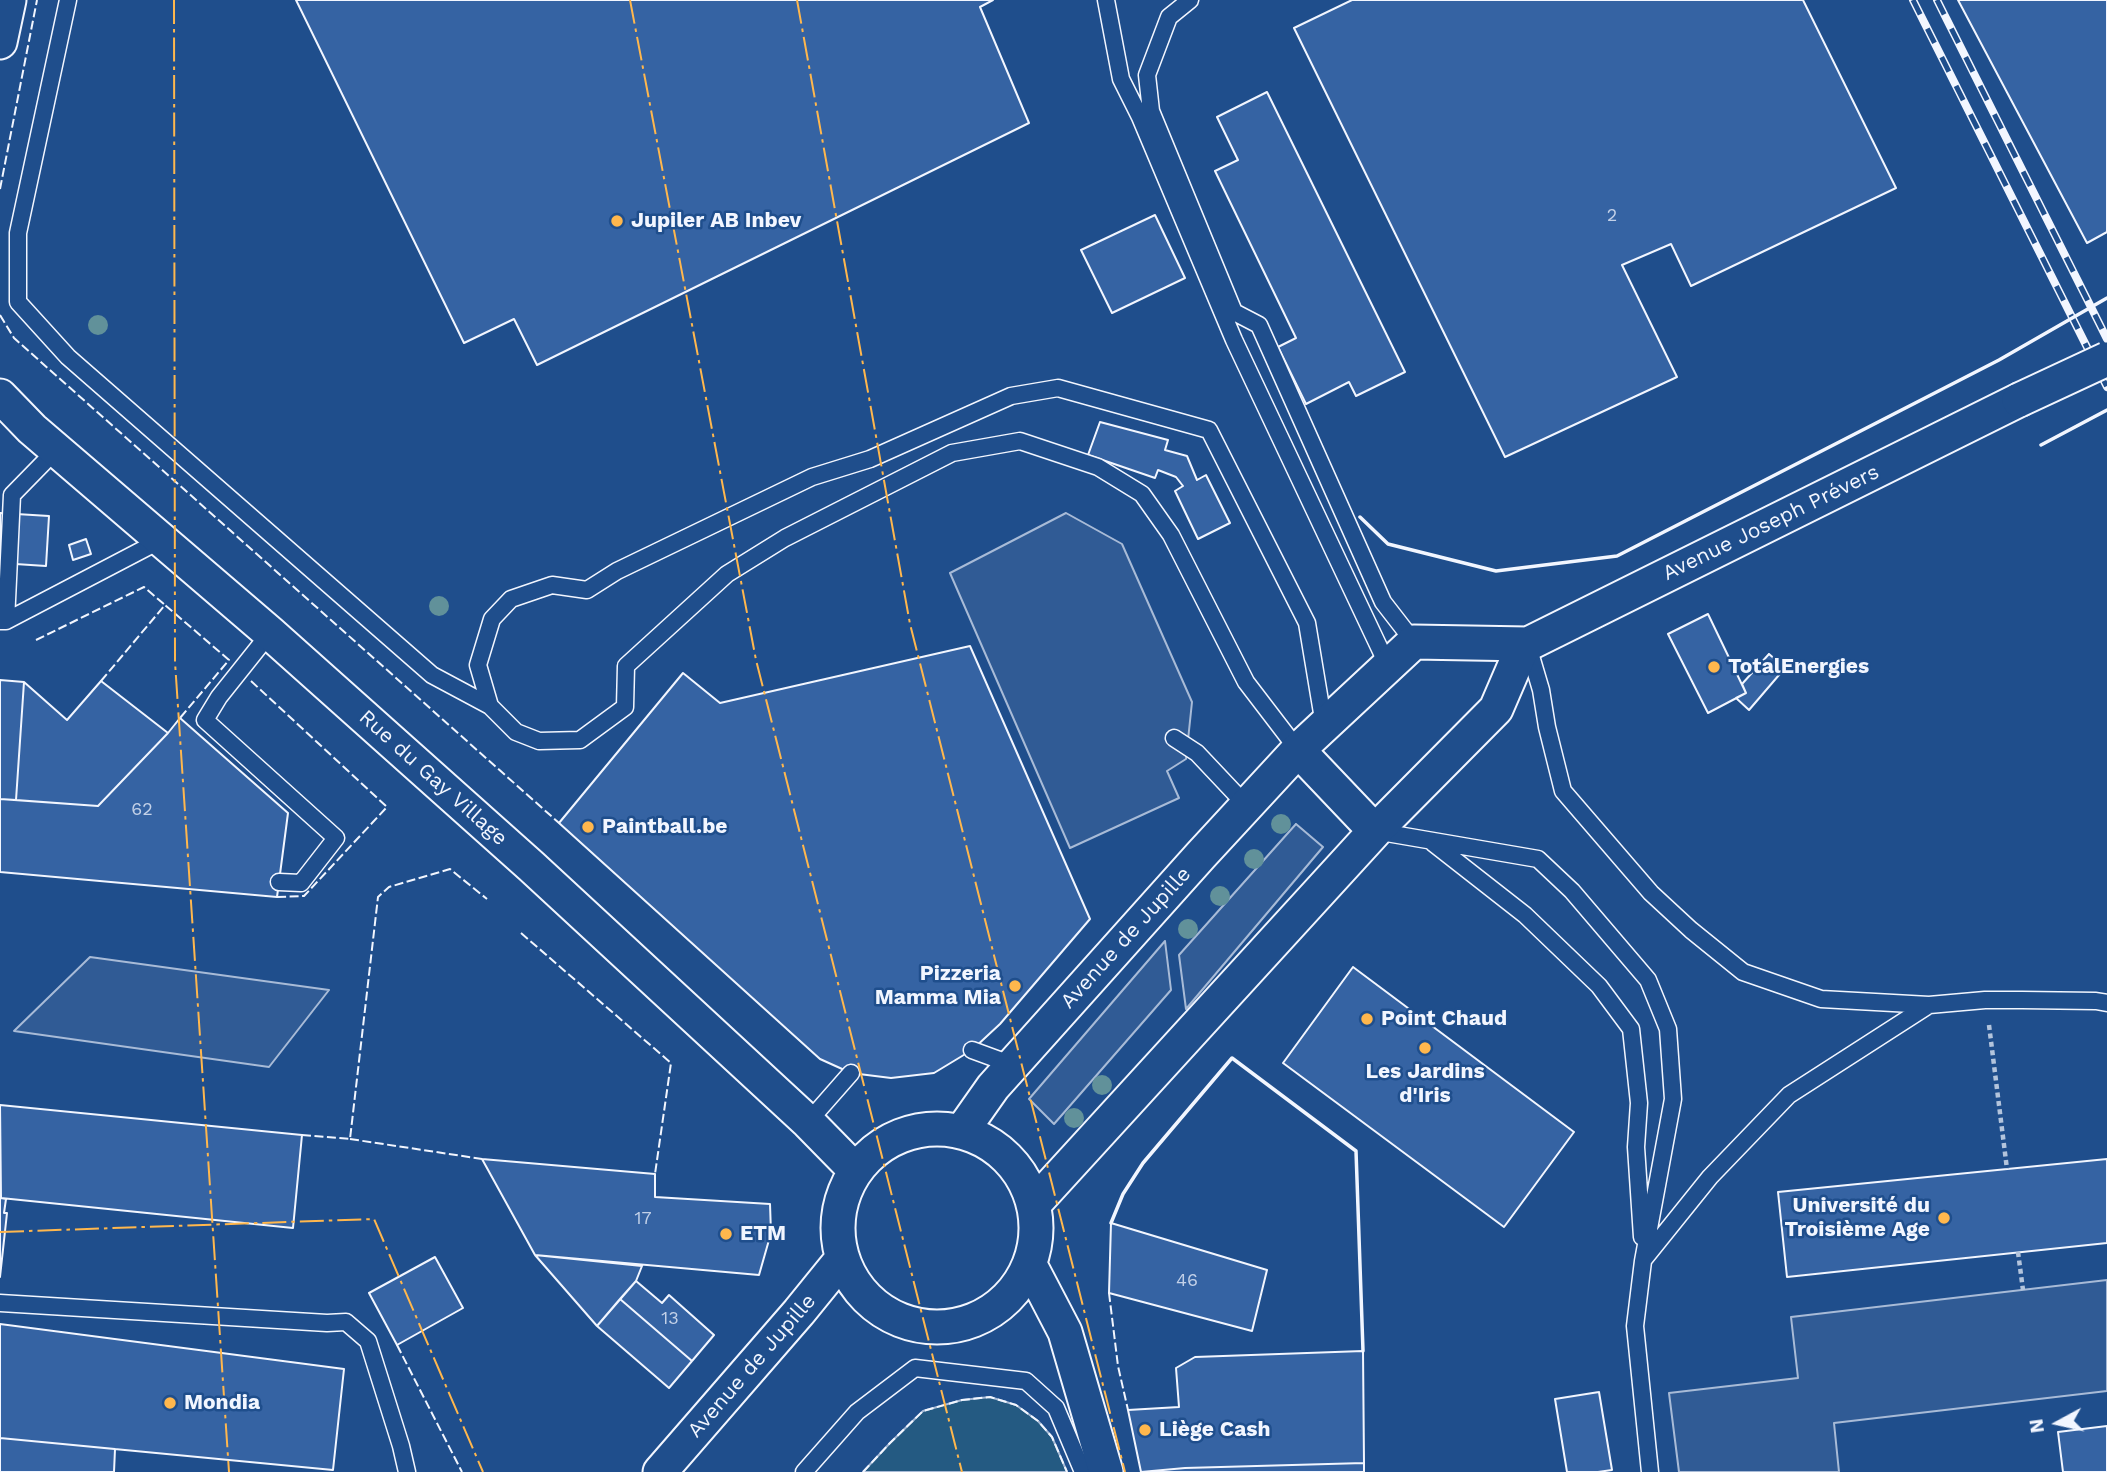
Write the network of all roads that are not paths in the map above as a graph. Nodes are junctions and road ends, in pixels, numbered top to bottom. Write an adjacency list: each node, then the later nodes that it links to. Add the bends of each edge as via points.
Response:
1 (9, 0): 5 (street)
2 (68, 0): 16 (lane, via 18,233 18,302 68,357 432,675)
3 (1107, 0): 15 (lane, via 1121,79 1234,340)
4 (1190, 0): 13 (lane, via 1169,17 1147,75 1151,111 1234,312 1259,325 1383,602)
5 (0, 42)
6 (2107, 359): 14 (street, Avenue Joseph Prévers, bridge)
7 (0, 396): 8 (street, Rue du Gay Village)
8 (56, 450): 9 (lane); 10 (street, Rue du Gay Village)
9 (6, 495): 11 (lane)
10 (161, 540): 11 (lane); 12 (street, Rue du Gay Village)
11 (3, 621)
12 (270, 633): 23 (lane, via 205,720 336,838 301,883); 29 (street, Rue du Gay Village, via 524,859)
13 (1414, 642): 14 (street); 15 (street, Avenue de Jupille)
14 (1526, 644): 21 (street, via 1496,709); 25 (lane, via 1563,791 1651,893 1691,930 1743,972 1821,999)
15 (1388, 666): 17 (street, Avenue de Jupille)
16 (490, 706): 17 (lane, via 478,665 492,619 511,600 552,585 587,590 617,571 813,477 870,458 1011,396 1058,388 1209,430 1307,623); 19 (lane, via 516,732 539,741 580,740 625,706 626,666 727,574 785,538 952,453 1020,441 1097,467 1142,494 1171,535 1246,682)
17 (1324, 725): 19 (street, Avenue de Jupille)
18 (1174, 738): 20 (lane, via 1197,753)
19 (1298, 750): 20 (street, Avenue de Jupille); 21 (street)
20 (1248, 806): 27 (street, Avenue de Jupille)
21 (1376, 831): 22 (lane); 32 (street)
22 (1431, 841): 34 (lane, via 1525,915 1599,986 1631,1029 1639,1103 1636,1147); 34 (lane, via 1538,859 1572,891 1648,980 1668,1029 1673,1099)
23 (279, 882)
24 (2107, 1003): 25 (lane, via 1985,1000)
25 (1929, 1005): 34 (lane, via 1789,1094 1710,1177)
26 (972, 1050): 27 (lane)
27 (1013, 1065): 30 (street, Avenue de Jupille)
28 (851, 1073): 29 (lane)
29 (807, 1122): 31 (street, Rue du Gay Village)
30 (962, 1131): 31 (street, via 932,1128 902,1135 876,1149); 32 (street, via 1008,1158 1024,1179)
31 (856, 1171): 33 (street, via 842,1199 837,1229)
32 (1034, 1204): 35 (street, via 1037,1236)
33 (842, 1259): 35 (street, via 856,1286 877,1308 904,1323 933,1328 964,1325 992,1313 1012,1297); 38 (street, Avenue de Jupille)
34 (1643, 1261): 42 (lane, via 1635,1326)
35 (1030, 1265): 41 (street, via 1065,1332)
36 (0, 1303): 37 (lane, via 346,1322 368,1341)
37 (407, 1472)
38 (660, 1472)
39 (804, 1472): 40 (lane, via 857,1412 915,1368 1026,1381 1056,1408)
40 (1083, 1472)
41 (1105, 1472)
42 (1650, 1472)

